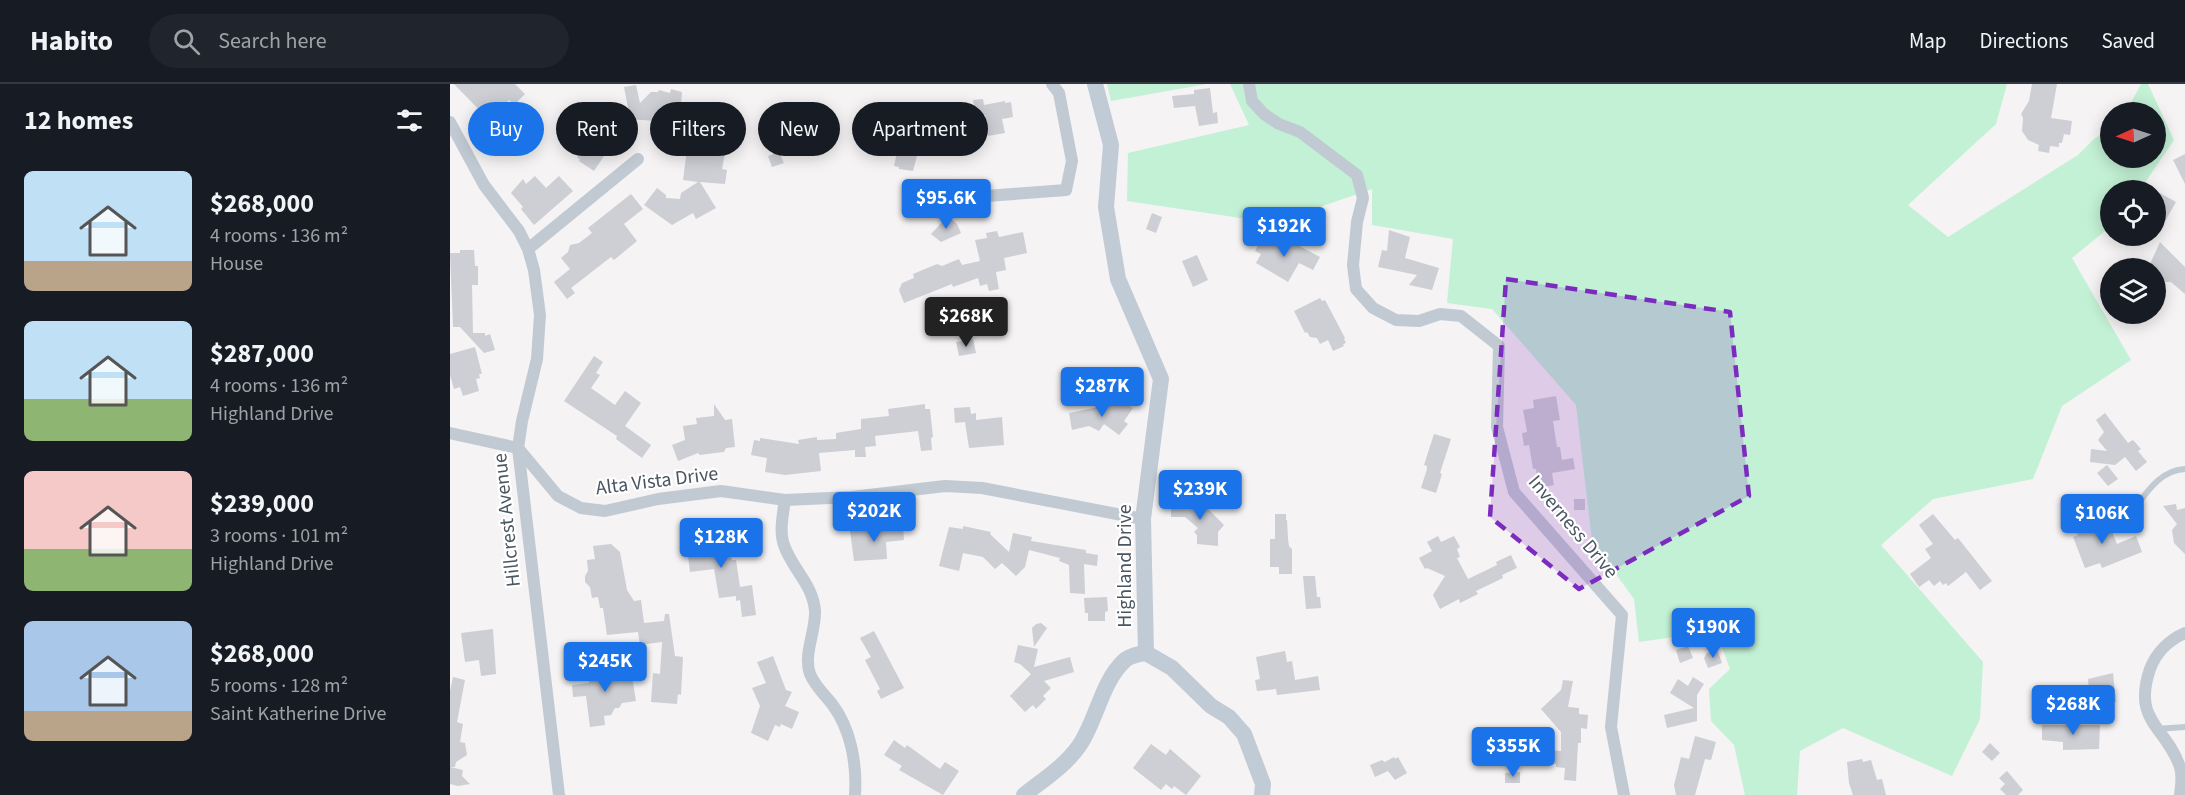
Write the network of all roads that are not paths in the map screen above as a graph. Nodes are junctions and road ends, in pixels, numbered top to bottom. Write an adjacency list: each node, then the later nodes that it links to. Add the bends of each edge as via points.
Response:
1 (1052, 84): 6 (street, via 1059,93 1072,161 1066,190)
2 (1095, 84): 13 (street, Highland Drive, via 1111,145 1106,207 1118,279 1161,379)
3 (1249, 84): 22 (street, Inverness Drive, via 1252,101 1264,114 1300,132 1357,175 1363,198 1353,265 1356,289 1374,308 1396,321 1419,321 1440,314 1461,316 1499,346 1497,427 1514,492 1622,615 1611,727)
4 (450, 122): 7 (street, Hillcrest Avenue, via 484,185)
5 (638, 159): 7 (street)
6 (973, 197)
7 (528, 249): 9 (street, Hillcrest Avenue, via 540,315 537,359)
8 (450, 433): 9 (street)
9 (518, 448): 11 (street, Alta Vista Drive, via 558,496 581,507 605,511 721,491); 18 (street, Hillcrest Avenue)
10 (2185, 469): 12 (lane, via 2160,478)
11 (785, 500): 13 (street, Alta Vista Drive, via 945,486 982,488); 19 (street, via 783,544 811,590 815,611 810,673 843,722 851,746)
12 (2131, 513)
13 (1143, 519): 15 (street, Highland Drive)
14 (2185, 633): 17 (street, via 2159,654 2146,681 2145,705)
15 (1146, 653): 20 (street, via 1126,659 1115,672 1078,747 1056,771); 21 (street, Highland Drive, via 1172,668 1244,734 1263,784)
16 (2185, 727): 17 (lane)
17 (2156, 729): 23 (street, via 2180,768)
18 (558, 795)
19 (855, 795)
20 (1024, 795)
21 (1262, 795)
22 (1624, 795)
23 (2180, 795)

